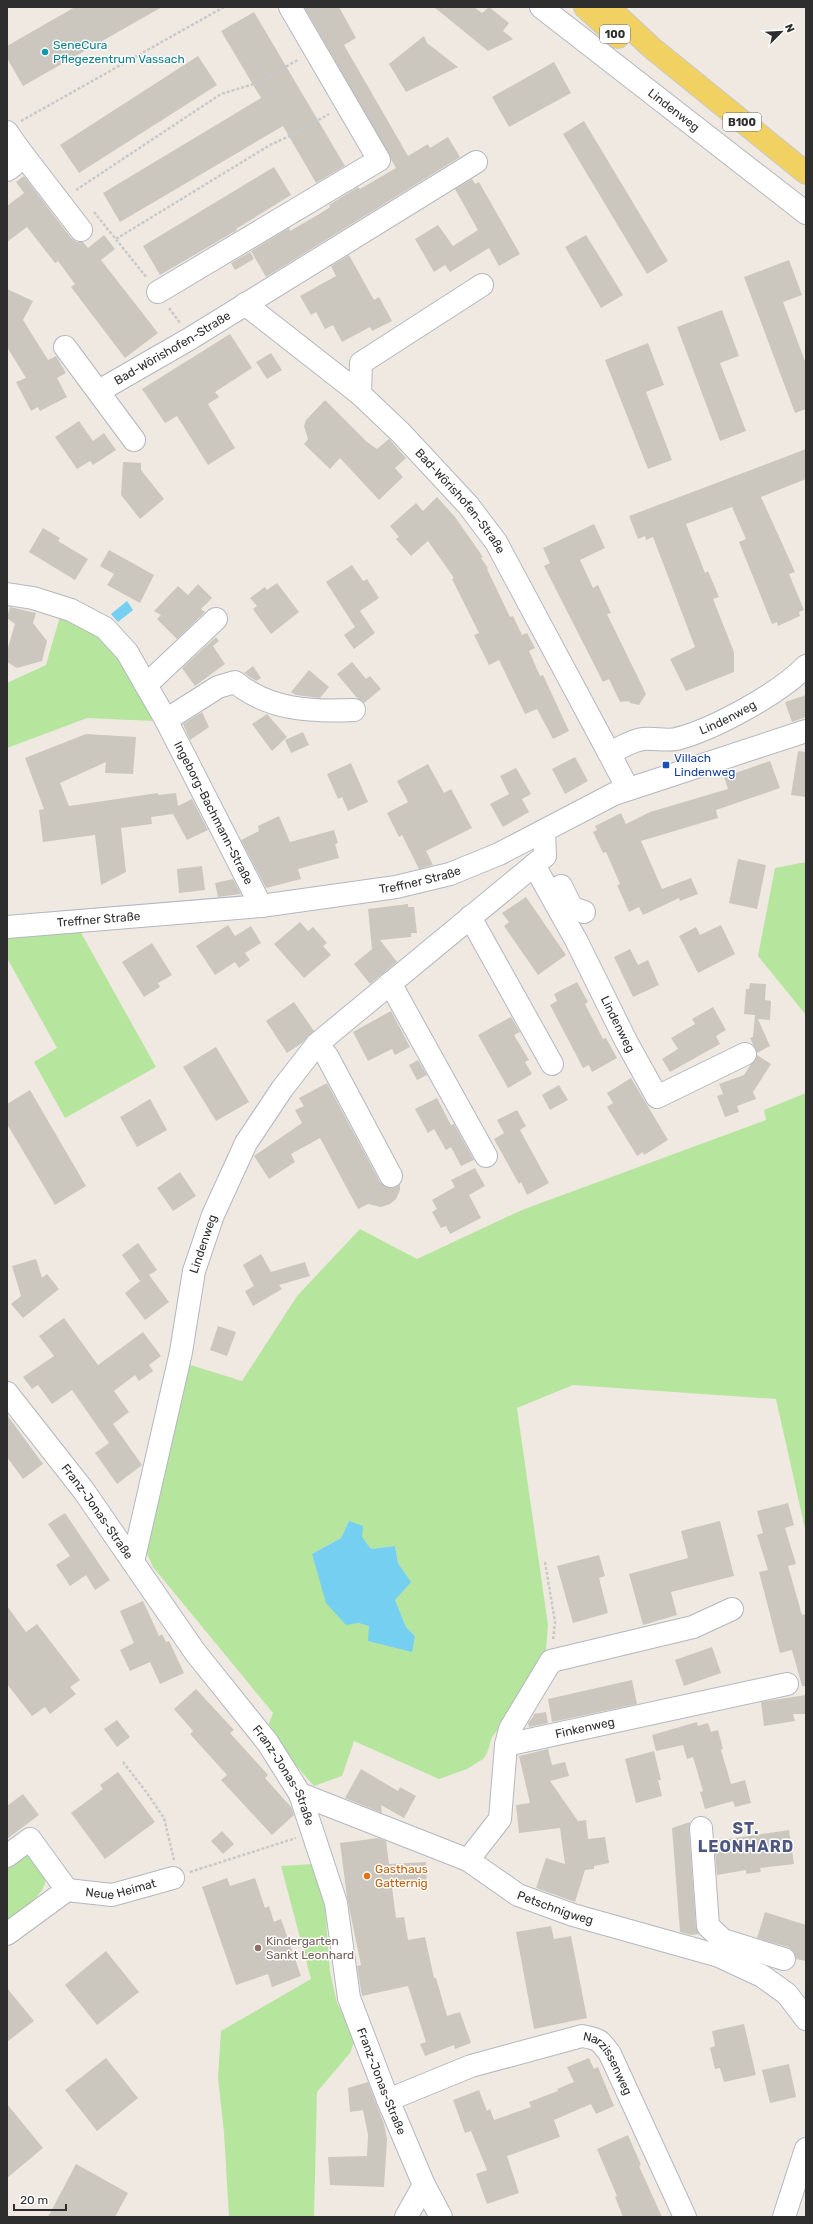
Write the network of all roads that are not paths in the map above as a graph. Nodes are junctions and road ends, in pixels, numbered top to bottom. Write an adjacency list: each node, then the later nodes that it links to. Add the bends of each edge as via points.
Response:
1 (290, 7): 13 (street, via 379,160)
2 (541, 7): 10 (street, Lindenweg)
3 (585, 7): 5 (main road, 100, via 620,38)
4 (608, 7): 5 (main road, B100)
5 (652, 48): 9 (main road, B100)
6 (14, 134): 8 (street, via 14,165); 11 (street)
7 (476, 162): 14 (street, Bad-Wörishofen-Straße)
8 (7, 170)
9 (806, 172)
10 (806, 212)
11 (81, 230)
12 (482, 285): 17 (street, via 361,363)
13 (158, 292)
14 (245, 304): 16 (street, Bad-Wörishofen-Straße); 17 (street, Bad-Wörishofen-Straße)
15 (65, 347): 16 (street)
16 (99, 392): 18 (street)
17 (360, 394): 26 (street, Bad-Wörishofen-Straße, via 401,433 468,506 496,542)
18 (134, 440)
19 (7, 594): 22 (street, Ingeborg-Bachmann-Straße, via 34,598 71,610 105,628 127,652)
20 (216, 619): 22 (street)
21 (806, 666): 26 (street, Lindenweg, via 772,693 712,726 674,739 641,739)
22 (146, 685): 24 (street, Ingeborg-Bachmann-Straße)
23 (354, 710): 24 (street, via 320,711 279,706 247,691 235,682 218,686)
24 (166, 720): 30 (street, Ingeborg-Bachmann-Straße)
25 (806, 730): 27 (street, Treffner Straße)
26 (609, 753): 27 (street)
27 (628, 789): 28 (street, Treffner Straße)
28 (544, 831): 29 (street, Lindenweg); 30 (street, Treffner Straße, via 499,854 450,874 396,887)
29 (539, 861): 31 (street, via 572,908); 32 (street, Lindenweg); 36 (street, Lindenweg, via 626,1042 657,1097)
30 (261, 906): 33 (street, Treffner Straße)
31 (584, 912)
32 (470, 917): 34 (street, Lindenweg); 37 (street)
33 (7, 927)
34 (390, 983): 35 (street, Lindenweg); 38 (street)
35 (318, 1044): 39 (street, via 327,1056); 41 (street, Lindenweg, via 282,1089 246,1143 213,1215 194,1271 181,1352)
36 (745, 1054)
37 (552, 1064)
38 (486, 1156)
39 (391, 1176)
40 (7, 1393): 41 (street, Franz-Jonas-Straße, via 84,1491)
41 (133, 1562): 45 (street, Franz-Jonas-Straße, via 195,1652 268,1743)
42 (732, 1609): 44 (street, via 693,1627 551,1661 510,1729)
43 (787, 1684): 44 (street, Finkenweg)
44 (506, 1745): 48 (street, via 500,1819)
45 (300, 1794): 48 (street, Petschnigweg); 55 (street, Franz-Jonas-Straße, via 336,1903 349,1998)
46 (701, 1828): 52 (street, via 708,1926)
47 (7, 1856): 50 (street, Neue Heimat, via 30,1839)
48 (468, 1860): 52 (street, Petschnigweg, via 518,1895 573,1915)
49 (173, 1878): 50 (street, Neue Heimat, via 112,1895)
50 (67, 1890): 51 (street, Neue Heimat)
51 (7, 1934)
52 (721, 1948): 53 (street); 54 (street, Petschnigweg, via 787,1994)
53 (784, 1959)
54 (806, 2019)
55 (388, 2100): 57 (street, Franz-Jonas-Straße); 60 (street, Narzissenweg, via 471,2066 582,2036 596,2038 610,2054)
56 (806, 2149): 61 (street)
57 (424, 2186): 58 (street); 59 (street, Franz-Jonas-Straße)
58 (406, 2217)
59 (441, 2217)
60 (685, 2217)
61 (784, 2217)

